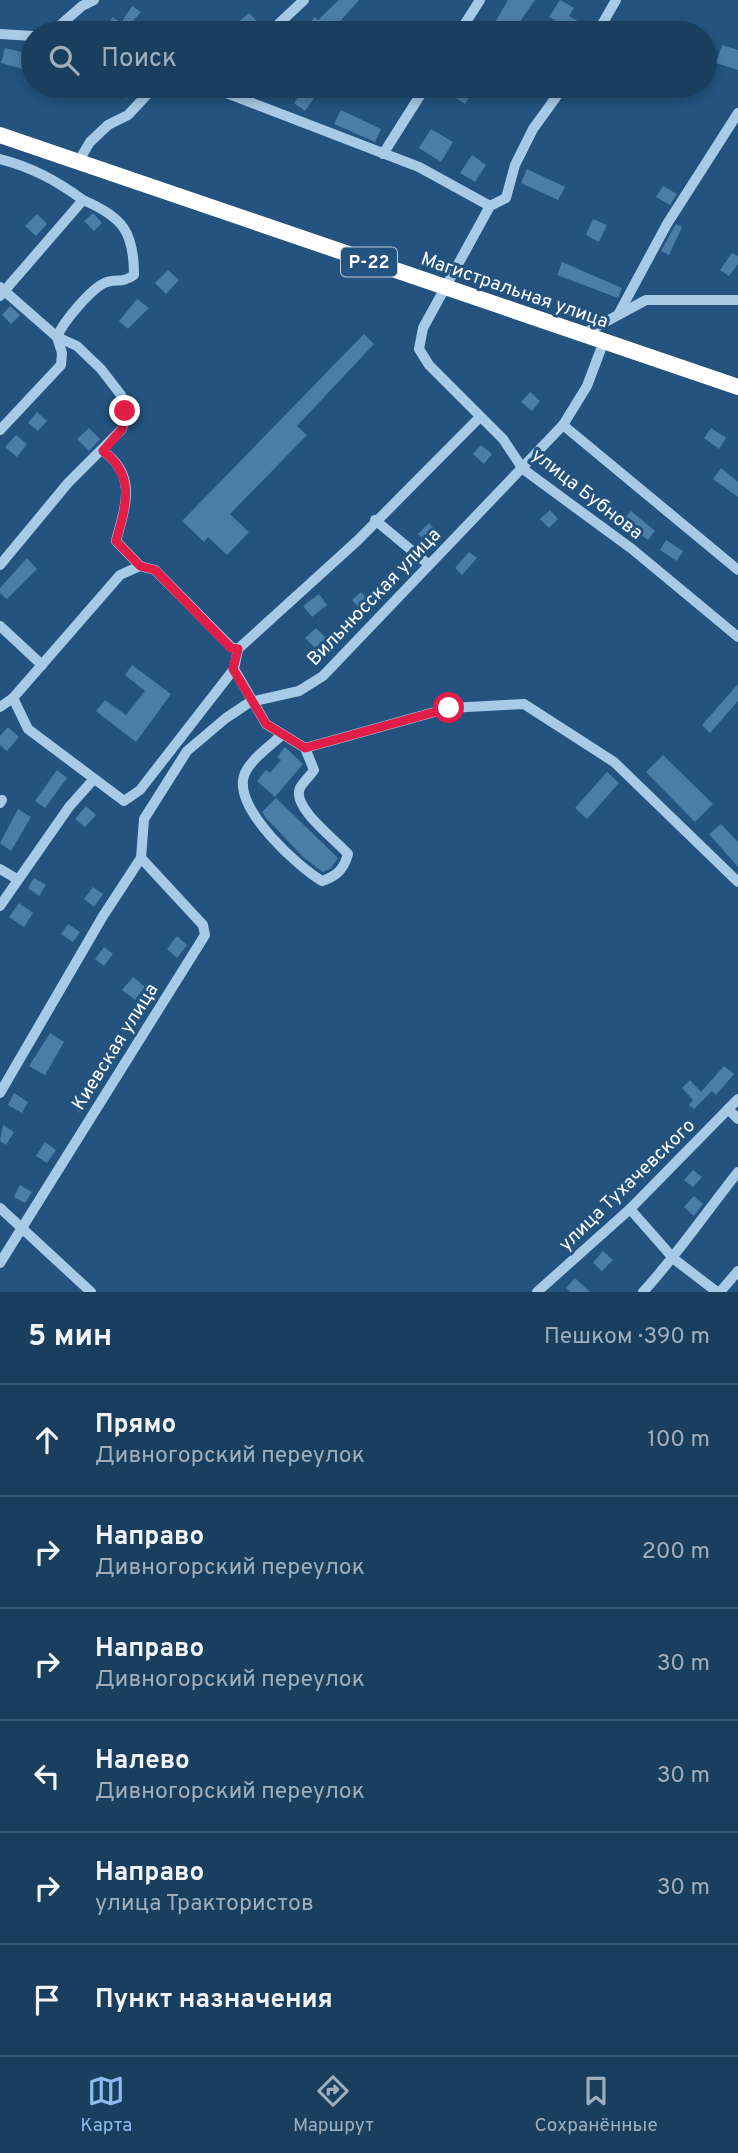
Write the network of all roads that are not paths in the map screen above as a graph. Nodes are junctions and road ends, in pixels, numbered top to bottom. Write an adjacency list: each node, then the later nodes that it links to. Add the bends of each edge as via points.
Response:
1 (94, 0): 5 (street)
2 (304, 0): 6 (street)
3 (480, 0): 7 (street)
4 (616, 0): 8 (street)
5 (69, 21)
6 (282, 21)
7 (467, 21)
8 (604, 21)
9 (0, 34): 10 (street)
10 (21, 35)
11 (144, 98): 19 (street, via 90,142)
12 (243, 98): 17 (street)
13 (418, 98): 17 (street)
14 (555, 98): 21 (street, via 515,165 506,198)
15 (738, 113): 27 (street, via 667,224)
16 (0, 135): 19 (highway, Магистральная улица / Р-22)
17 (383, 153): 21 (street)
18 (0, 159): 20 (street, via 55,180)
19 (78, 162): 22 (highway, Магистральная улица / Р-22)
20 (83, 200): 23 (street); 29 (street, via 104,209 125,228 134,250 134,275 124,282 108,281 89,293)
21 (490, 206): 22 (street)
22 (444, 287): 28 (highway, Магистральная улица / Р-22); 32 (street, улица Бубнова, via 423,328 419,349 429,365)
23 (2, 291): 29 (street)
24 (738, 293): 25 (street)
25 (722, 299): 26 (street); 27 (street, via 646,300)
26 (738, 300)
27 (619, 313): 28 (street)
28 (583, 334): 30 (highway, Магистральная улица / Р-22)
29 (57, 337): 34 (street, via 61,365); 35 (street, via 77,346 121,395 125,411 122,429)
30 (604, 341): 31 (highway, Магистральная улица / Р-22); 33 (street, Вильнюсская улица, via 587,386)
31 (738, 387)
32 (481, 416): 36 (street, улица Бубнова); 37 (street)
33 (563, 425): 36 (street, Вильнюсская улица); 41 (street)
34 (0, 430)
35 (103, 451): 39 (street, via 68,483); 40 (street, via 115,463 128,494 116,541)
36 (523, 469): 38 (street, Вильнюсская улица); 43 (street, улица Бубнова, via 632,550)
37 (375, 520): 38 (street); 44 (street)
38 (428, 564): 48 (street, Вильнюсская улица, via 323,676 299,691)
39 (0, 565)
40 (140, 566): 44 (street, via 155,570 231,648); 45 (street, via 120,575)
41 (738, 570)
42 (0, 626): 45 (street)
43 (738, 638)
44 (238, 649): 46 (street)
45 (43, 665): 47 (street)
46 (233, 669): 48 (street); 52 (street, via 140,790 124,801)
47 (13, 698): 49 (street); 52 (street, via 28,729)
48 (250, 702): 50 (street, via 266,724); 53 (street, Вильнюсская улица, via 187,751 145,819)
49 (0, 707)
50 (282, 734): 51 (street); 51 (street, via 243,778 244,791 252,814 307,872 323,881 335,877 348,854 298,799 299,789 314,770)
51 (305, 748): 56 (street, via 449,708 524,704 614,762)
52 (93, 780): 55 (street)
53 (141, 858): 58 (street, Вильнюсская улица); 65 (street, Киевская улица, via 204,925 205,935)
54 (0, 869): 55 (street)
55 (17, 879): 57 (street)
56 (738, 882)
57 (0, 906)
58 (0, 1093)
59 (738, 1099): 60 (street, улица Тухачевского)
60 (728, 1109): 61 (street); 64 (street, улица Тухачевского)
61 (738, 1119)
62 (738, 1172): 66 (street)
63 (0, 1208): 65 (street)
64 (630, 1209): 66 (street); 70 (street, улица Тухачевского)
65 (20, 1229): 67 (street, Киевская улица); 69 (street)
66 (674, 1259): 71 (street); 72 (street)
67 (0, 1262)
68 (738, 1271): 72 (street)
69 (91, 1292)
70 (537, 1292)
71 (643, 1292)
72 (719, 1292)

